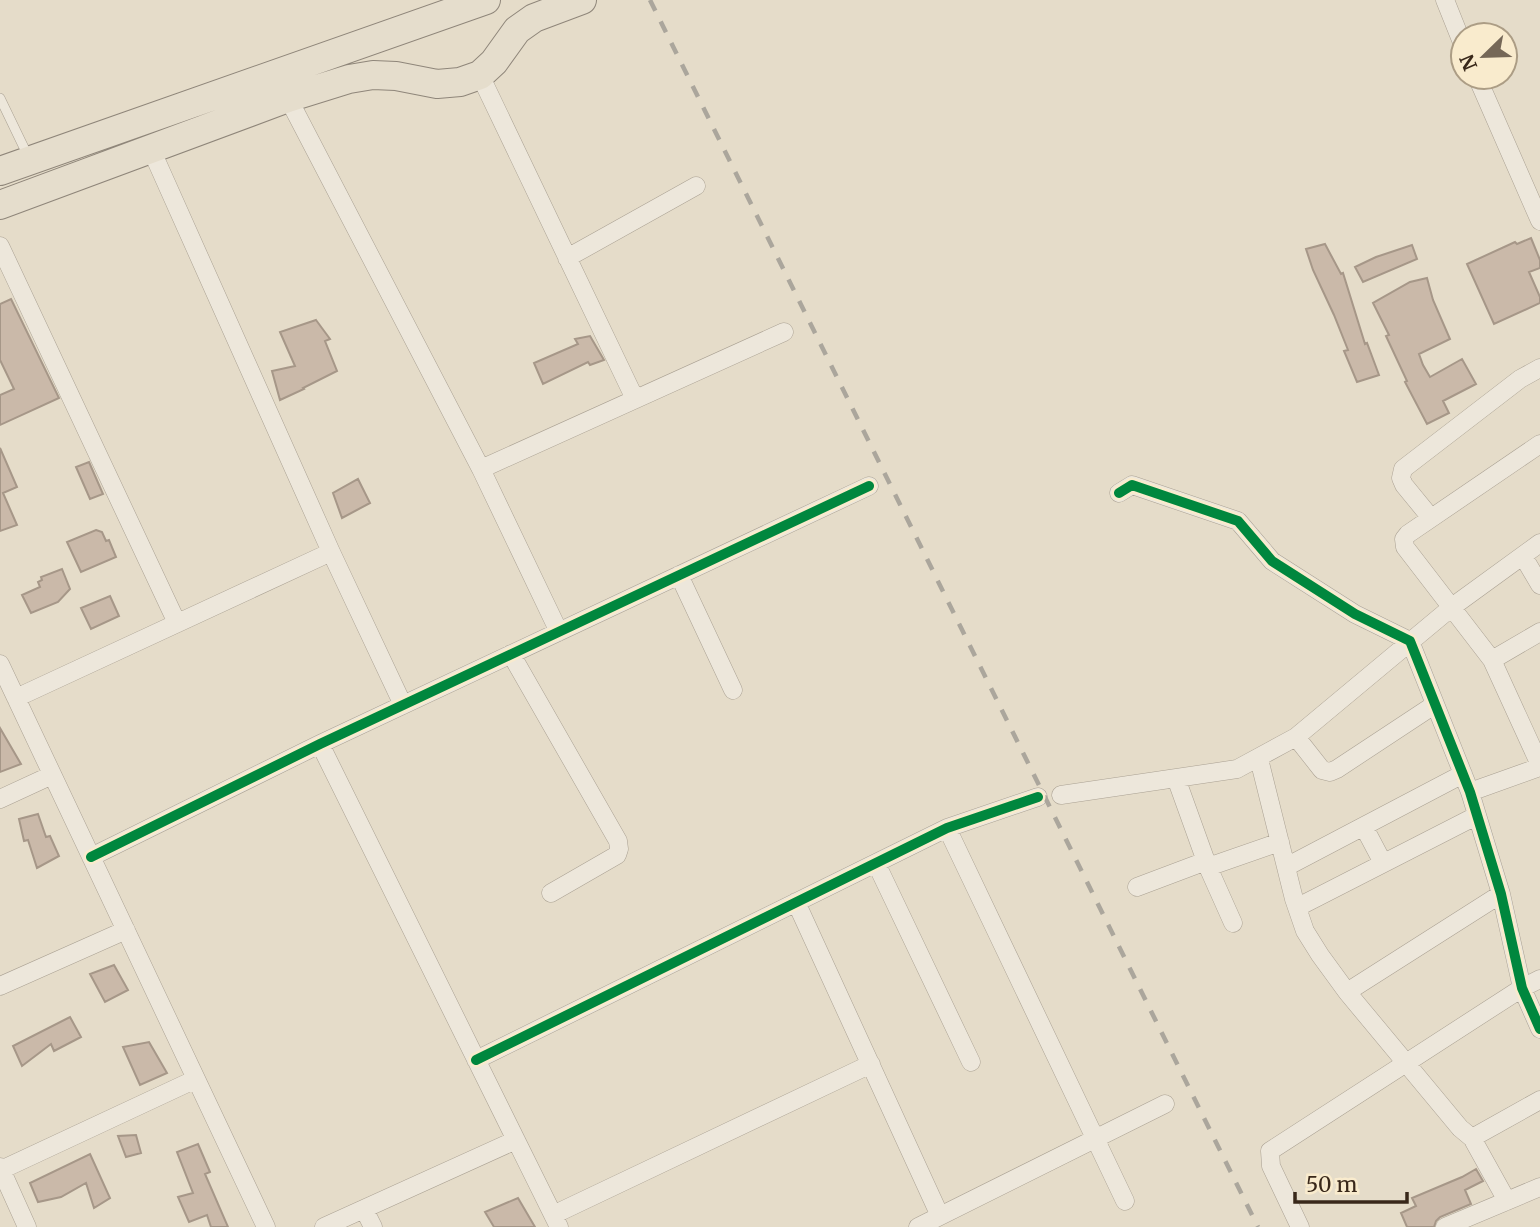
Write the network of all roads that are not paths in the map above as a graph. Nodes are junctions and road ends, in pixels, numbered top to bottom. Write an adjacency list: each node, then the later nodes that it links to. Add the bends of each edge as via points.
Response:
1 (486, 0): 10 (main road)
2 (582, 0): 5 (main road, via 534,18 517,30)
3 (1445, 0): 4 (street)
4 (1453, 21)
5 (480, 75): 8 (main road, via 438,83 373,75); 16 (street)
6 (1482, 91): 14 (street)
7 (0, 98): 10 (lane)
8 (288, 98): 9 (main road); 21 (street)
9 (151, 149): 13 (main road); 26 (street)
10 (31, 160): 11 (main road)
11 (0, 171)
12 (696, 186): 16 (street)
13 (0, 205)
14 (1540, 221)
15 (0, 246): 31 (street)
16 (567, 258): 19 (street)
17 (784, 332): 19 (street)
18 (1540, 368): 24 (street, via 1403,469 1404,485)
19 (635, 399): 21 (street)
20 (1540, 444): 24 (street)
21 (481, 469): 32 (street)
22 (869, 486): 28 (street)
23 (1119, 493): 34 (street, via 1132,485 1238,521 1272,561 1355,614)
24 (1431, 518): 30 (street, via 1408,534 1405,547)
25 (1540, 543): 27 (street)
26 (331, 552): 31 (street); 40 (street)
27 (1523, 556): 29 (street); 30 (street)
28 (680, 575): 32 (street); 38 (street)
29 (1540, 585)
30 (1452, 607): 34 (street); 36 (street)
31 (177, 623): 39 (street)
32 (559, 632): 35 (street)
33 (1540, 632): 36 (street)
34 (1410, 641): 41 (street); 42 (street)
35 (511, 654): 40 (street); 63 (street, via 618,841 617,855)
36 (1492, 660): 45 (street)
37 (0, 664): 39 (street)
38 (733, 690)
39 (16, 698): 47 (street)
40 (403, 705): 43 (street)
41 (1434, 705): 42 (street, via 1330,772 1322,770); 46 (street)
42 (1296, 737): 44 (street)
43 (320, 744): 57 (street); 74 (street)
44 (1259, 759): 48 (street, via 1237,769); 56 (street)
45 (1540, 766): 49 (street)
46 (1463, 774): 49 (street); 54 (street)
47 (52, 775): 52 (street); 57 (street)
48 (1176, 778): 50 (street); 60 (street)
49 (1470, 792): 53 (street)
50 (1061, 795)
51 (1038, 797): 55 (street)
52 (0, 799)
53 (1476, 816): 59 (street); 64 (street)
54 (1364, 827): 59 (street); 61 (street)
55 (947, 828): 58 (street); 82 (street)
56 (1280, 842): 60 (street); 61 (street)
57 (91, 857): 68 (street)
58 (876, 863): 65 (street); 75 (street)
59 (1383, 863): 66 (street)
60 (1207, 864): 62 (street); 67 (street)
61 (1286, 867): 66 (street)
62 (1137, 887)
63 (551, 893)
64 (1501, 894): 71 (street); 72 (street)
65 (796, 902): 74 (street); 77 (street)
66 (1298, 907): 72 (street, via 1305,931)
67 (1233, 923)
68 (126, 930): 70 (street); 78 (street)
69 (1540, 979): 71 (street)
70 (0, 986)
71 (1522, 988): 73 (street); 76 (street)
72 (1347, 992): 76 (street)
73 (1540, 1029)
74 (476, 1060): 83 (street)
75 (971, 1062)
76 (1406, 1063): 81 (street); 96 (street, via 1270,1151 1271,1166)
77 (871, 1064): 89 (street); 90 (street)
78 (196, 1079): 84 (street); 92 (street)
79 (1540, 1100): 81 (street)
80 (1166, 1104): 82 (street)
81 (1472, 1138): 87 (street)
82 (1095, 1139): 86 (street); 89 (street)
83 (516, 1140): 88 (street); 90 (street)
84 (1, 1169): 91 (street)
85 (1540, 1187): 87 (street)
86 (1125, 1201)
87 (1507, 1201): 97 (street)
88 (364, 1209): 93 (street); 94 (street)
89 (940, 1216): 95 (street)
90 (556, 1221)
91 (27, 1227)
92 (266, 1227)
93 (324, 1227)
94 (373, 1227)
95 (918, 1227)
96 (1300, 1227)
97 (1445, 1227)

